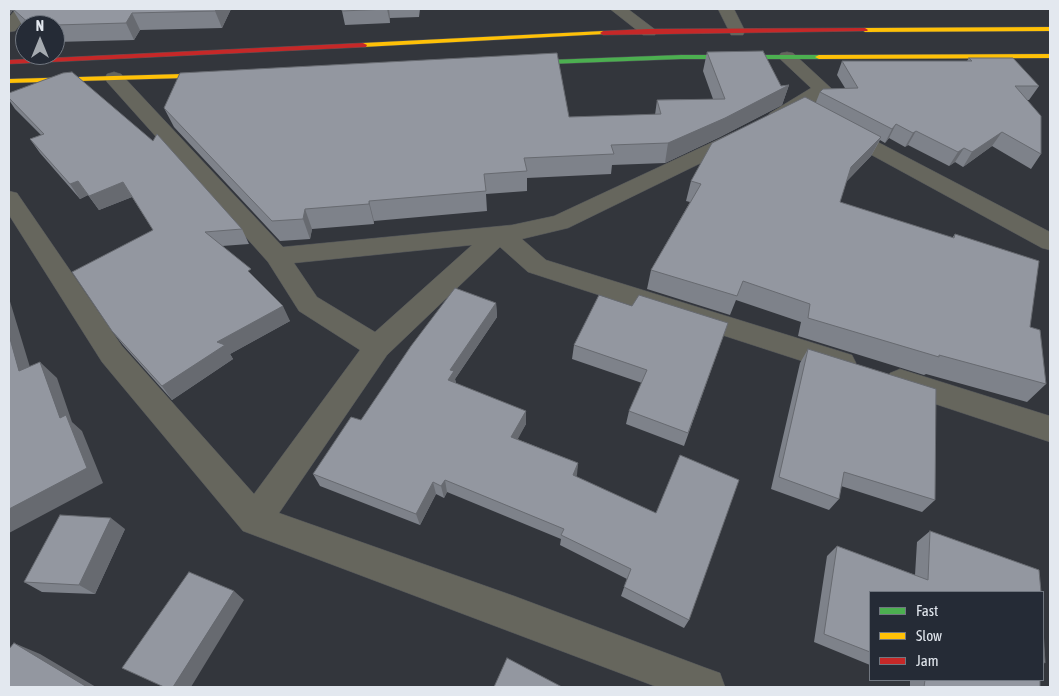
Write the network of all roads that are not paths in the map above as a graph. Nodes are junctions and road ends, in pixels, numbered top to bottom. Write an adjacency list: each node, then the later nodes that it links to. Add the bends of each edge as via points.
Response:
1 (24, 9): 4 (street)
2 (618, 9): 6 (street)
3 (726, 9): 7 (street)
4 (9, 27)
5 (1050, 29): 7 (main road)
6 (649, 31): 7 (main road); 10 (main road)
7 (737, 31)
8 (1050, 56): 9 (main road)
9 (787, 57): 11 (main road, via 680,57); 15 (street, via 823,89)
10 (9, 62)
11 (514, 64)
12 (230, 74): 13 (main road)
13 (114, 78): 14 (main road); 19 (street)
14 (9, 81)
15 (812, 114): 17 (street, via 758,128 560,222); 18 (street)
16 (9, 198): 22 (street, via 112,354)
17 (500, 233): 19 (street); 20 (street); 21 (street, via 537,266)
18 (1050, 242)
19 (277, 256): 20 (street, via 308,304)
20 (377, 347): 22 (street)
21 (1050, 429)
22 (255, 520): 23 (street)
23 (706, 687)

